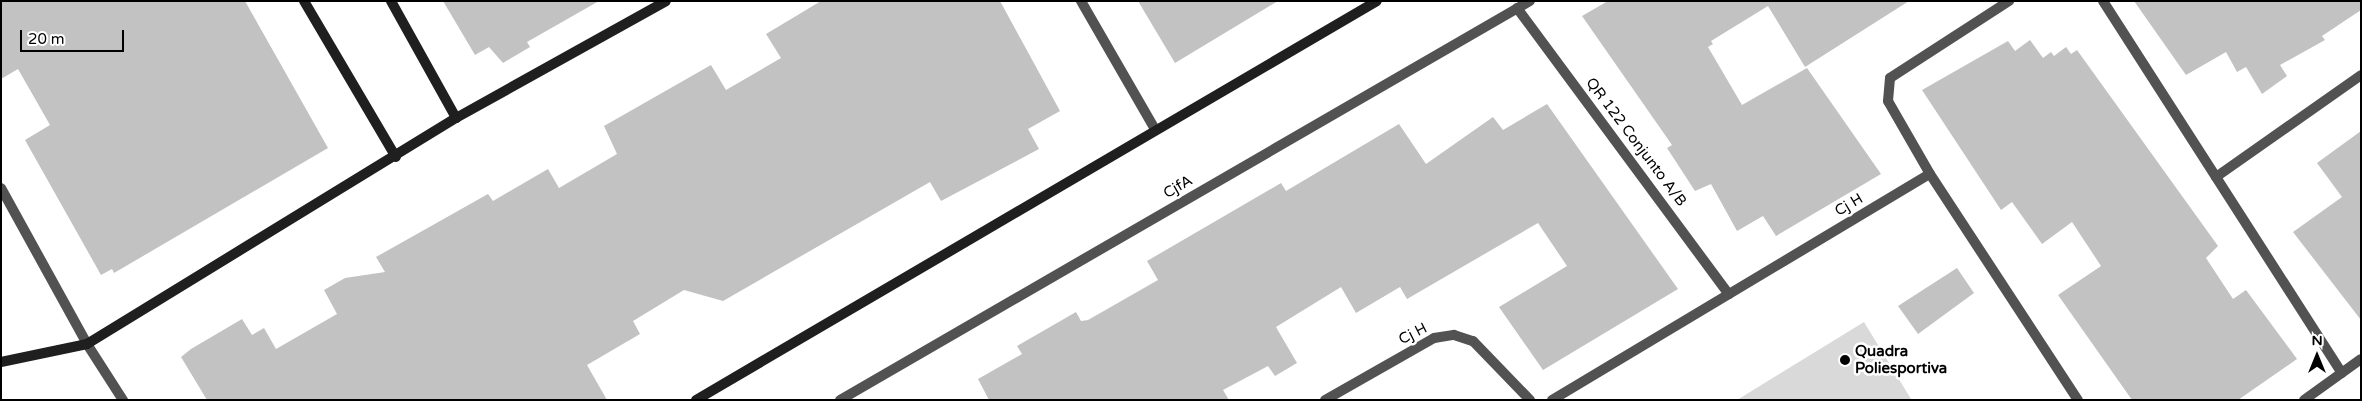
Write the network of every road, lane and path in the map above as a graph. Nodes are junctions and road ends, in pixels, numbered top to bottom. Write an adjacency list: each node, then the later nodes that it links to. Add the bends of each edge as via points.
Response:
1 (304, 1): 13 (street)
2 (391, 1): 11 (street)
3 (666, 1): 11 (street)
4 (1081, 1): 12 (street)
5 (1377, 1): 12 (street)
6 (1530, 1): 9 (street, CjfA)
7 (2009, 1): 14 (street, via 1890,78 1888,101)
8 (2103, 1): 15 (street)
9 (1518, 8): 17 (street, QR 122 Conjunto A/B); 25 (street, CjfA)
10 (2361, 75): 15 (street)
11 (456, 118): 13 (street)
12 (1155, 129): 24 (street)
13 (396, 157): 18 (street)
14 (1930, 174): 17 (street, Cj H); 22 (street)
15 (2216, 177): 21 (street)
16 (1, 188): 18 (street)
17 (1730, 294): 28 (street, Cj H)
18 (87, 344): 20 (street); 23 (street)
19 (2361, 359): 21 (street)
20 (1, 362)
21 (2342, 373): 29 (street)
22 (2074, 398)
23 (123, 400)
24 (696, 400)
25 (840, 400)
26 (1325, 400): 27 (street, Cj H, via 1434,338 1454,335 1473,341)
27 (1530, 400)
28 (1552, 400)
29 (2304, 400)

